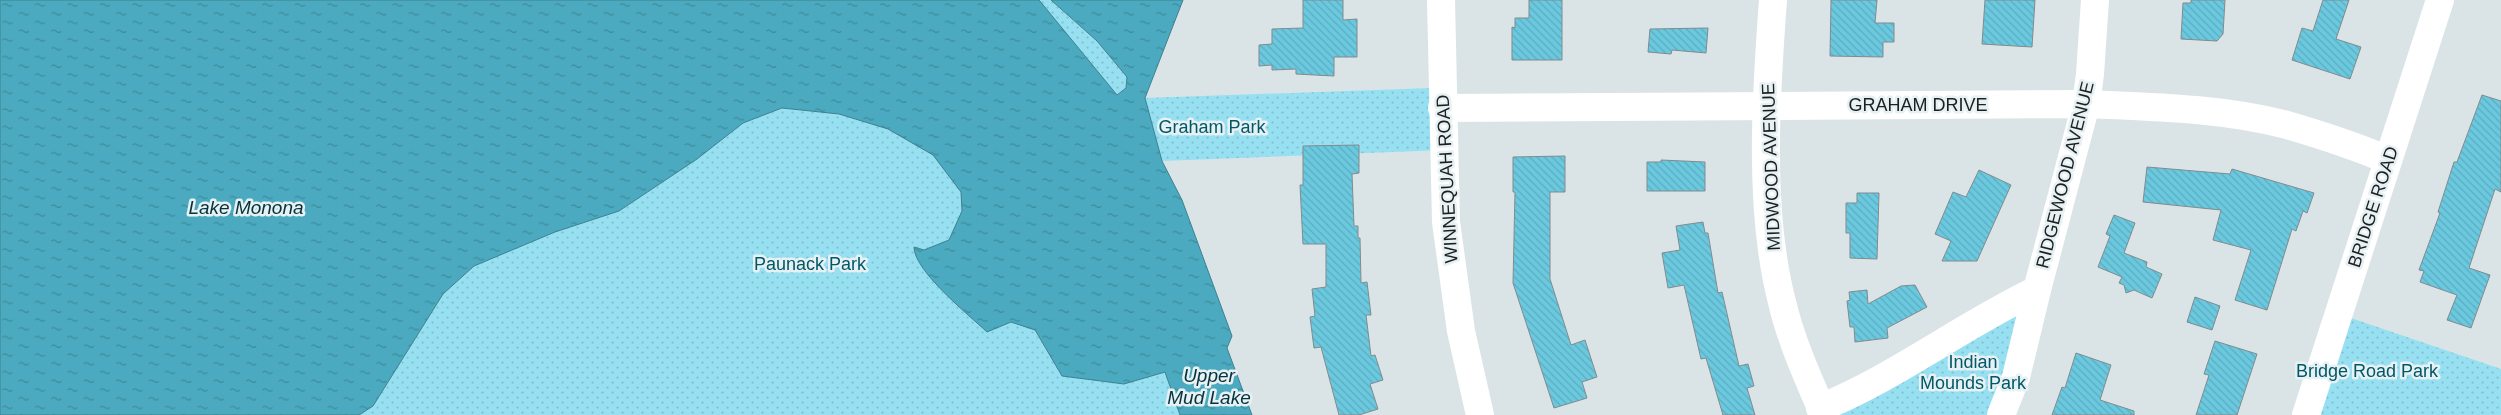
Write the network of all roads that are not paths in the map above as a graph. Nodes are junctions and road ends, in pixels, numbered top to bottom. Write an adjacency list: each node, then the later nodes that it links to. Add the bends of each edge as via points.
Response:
1 (1441, 0): 7 (street, WINNEQUAH ROAD)
2 (1773, 0): 6 (street, MIDWOOD AVENUE)
3 (2095, 0): 5 (street, RIDGEWOOD AVENUE)
4 (2440, 0): 8 (street, BRIDGE ROAD)
5 (2086, 104): 6 (street, GRAHAM DRIVE); 8 (street, GRAHAM DRIVE, via 2204,112 2271,122); 9 (street, RIDGEWOOD AVENUE)
6 (1767, 106): 7 (street, GRAHAM DRIVE); 10 (street, MIDWOOD AVENUE, via 1770,239 1782,302 1807,378)
7 (1442, 108): 11 (street, WINNEQUAH ROAD, via 1446,222 1461,330)
8 (2388, 160): 13 (street, BRIDGE ROAD)
9 (2037, 290): 10 (street, RIDGEWOOD AVENUE, via 1994,310); 12 (street, RIDGEWOOD AVENUE, via 2016,376)
10 (1822, 411)
11 (1480, 415)
12 (2001, 415)
13 (2306, 415)

